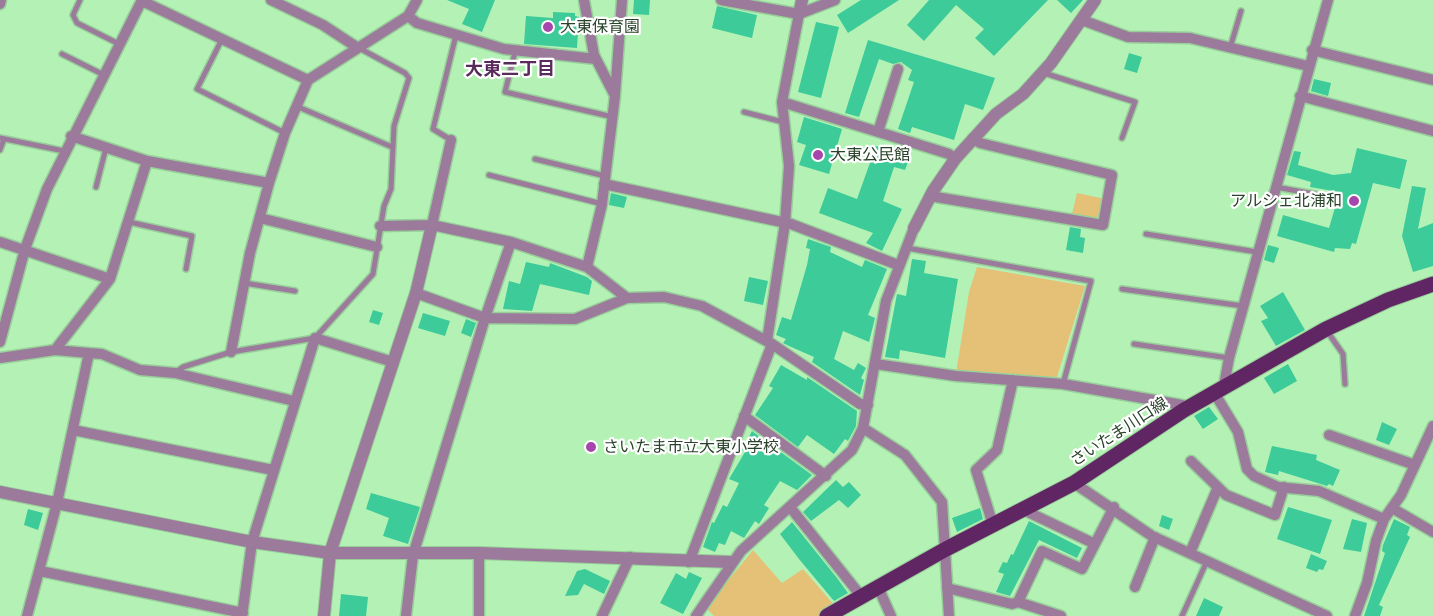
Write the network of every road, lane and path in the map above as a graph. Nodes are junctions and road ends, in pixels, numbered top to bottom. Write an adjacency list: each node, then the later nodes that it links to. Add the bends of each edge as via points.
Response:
1 (80, 0): 19 (lane, via 72,15 77,23)
2 (271, 0): 20 (street, via 323,25)
3 (417, 0): 15 (street)
4 (584, 0): 25 (street)
5 (622, 0): 32 (street)
6 (722, 0): 12 (street)
7 (802, 0): 14 (street)
8 (835, 0): 14 (street)
9 (1095, 0): 16 (street)
10 (1328, 0): 22 (street)
11 (142, 1): 18 (street); 19 (street)
12 (737, 1): 14 (street)
13 (1241, 11): 21 (lane)
14 (799, 14): 34 (street)
15 (408, 16): 17 (street, via 417,23); 20 (street)
16 (1082, 20): 21 (street, via 1128,37 1190,38); 28 (street)
17 (456, 34): 23 (street); 46 (lane, via 433,129)
18 (222, 39): 30 (street); 40 (lane, via 196,89)
19 (120, 45): 29 (street)
20 (358, 48): 30 (street); 47 (lane, via 409,78 394,126)
21 (1230, 48): 26 (street)
22 (1312, 50): 26 (street); 31 (street)
23 (515, 52): 25 (street); 37 (lane, via 505,92)
24 (62, 54): 29 (lane)
25 (596, 59): 32 (street)
26 (1308, 66): 33 (street)
27 (898, 69): 41 (street)
28 (1043, 73): 43 (street); 44 (lane, via 1135,102)
29 (104, 75): 42 (street)
30 (308, 80): 35 (street)
31 (1433, 80)
32 (615, 96): 37 (street)
33 (1300, 96): 39 (street); 57 (street)
34 (782, 102): 38 (street); 41 (street)
35 (296, 106): 40 (street); 47 (lane)
36 (744, 112): 38 (lane)
37 (612, 117): 55 (street)
38 (784, 122): 64 (street, via 789,166)
39 (1433, 131)
40 (285, 132): 56 (street)
41 (878, 132): 52 (street)
42 (71, 136): 48 (street); 50 (street)
43 (973, 138): 52 (street); 59 (street, via 980,143 1112,175 1102,225)
44 (1122, 138)
45 (2, 139): 49 (lane); 50 (lane)
46 (452, 140): 65 (street)
47 (392, 147): 66 (lane, via 391,189)
48 (106, 148): 53 (street); 58 (lane)
49 (0, 150)
50 (64, 152): 73 (street)
51 (535, 159): 55 (lane)
52 (955, 159): 59 (street)
53 (147, 161): 56 (street); 63 (street)
54 (489, 175): 61 (lane)
55 (605, 180): 61 (street); 64 (street)
56 (269, 183): 62 (street)
57 (1275, 186): 60 (lane); 74 (street)
58 (96, 187)
59 (930, 196): 67 (street)
60 (1337, 196)
61 (602, 204): 76 (street)
62 (260, 218): 71 (street); 79 (street)
63 (129, 222): 77 (lane, via 192,236); 78 (street)
64 (785, 223): 75 (street); 90 (street)
65 (432, 225): 66 (street); 70 (street); 83 (street)
66 (380, 226): 71 (lane)
67 (914, 228): 72 (street)
68 (1146, 234): 74 (lane)
69 (0, 242): 73 (street)
70 (511, 243): 76 (street); 86 (street)
71 (377, 247): 88 (lane, via 373,274)
72 (905, 248): 75 (street); 101 (lane, via 1092,281)
73 (25, 249): 78 (street); 89 (street)
74 (1257, 252): 85 (street)
75 (898, 265): 98 (street, via 886,301)
76 (587, 267): 84 (street)
77 (186, 269)
78 (110, 279): 92 (street)
79 (244, 283): 82 (lane); 93 (street)
80 (1433, 284): 87 (main road, さいたま川口線)
81 (1122, 289): 85 (lane)
82 (295, 291)
83 (416, 293): 86 (street); 97 (street)
84 (627, 298): 86 (street, via 575,319); 90 (street, via 664,297 702,306)
85 (1243, 306): 96 (street)
86 (485, 318): 136 (street)
87 (1326, 329): 102 (lane, via 1343,354); 103 (main road, さいたま川口線)
88 (315, 338): 93 (lane); 97 (street); 104 (street)
89 (0, 342)
90 (770, 342): 105 (street, via 860,404); 107 (street)
91 (1134, 344): 96 (lane)
92 (55, 350): 94 (street); 95 (street)
93 (231, 352): 99 (lane)
94 (89, 353): 99 (street, via 102,354 140,370); 110 (street)
95 (0, 358)
96 (1228, 358): 103 (street)
97 (393, 362): 133 (street)
98 (876, 364): 100 (street); 105 (street)
99 (175, 373): 104 (street)
100 (1013, 380): 101 (street); 127 (street, via 997,450 976,470)
101 (1063, 384): 106 (street, via 1182,405)
102 (1345, 384)
103 (1221, 390): 106 (main road, さいたま川口線); 119 (street, via 1238,432 1247,469 1254,476)
104 (294, 400): 115 (street)
105 (868, 405): 109 (street)
106 (1184, 410): 117 (main road, さいたま川口線)
107 (744, 416): 116 (street); 139 (street)
108 (1433, 426): 112 (street)
109 (863, 428): 116 (street, via 852,450); 132 (street, via 905,455 942,502)
110 (73, 430): 115 (street); 121 (street)
111 (1329, 435): 114 (street)
112 (1428, 450): 114 (street)
113 (1191, 461): 118 (street)
114 (1415, 465): 125 (street)
115 (273, 470): 130 (street)
116 (826, 476): 122 (street)
117 (1074, 483): 123 (street); 124 (main road, さいたま川口線)
118 (1218, 487): 119 (street, via 1226,495 1275,515); 135 (street)
119 (1284, 487): 126 (street, via 1320,491)
120 (0, 492): 121 (street)
121 (57, 503): 130 (street); 141 (street)
122 (790, 507): 140 (street); 145 (street)
123 (1114, 507): 129 (street); 131 (street)
124 (1027, 508): 127 (main road, さいたま川口線); 131 (street, via 1030,513)
125 (1392, 508): 126 (street); 128 (street)
126 (1384, 519): 160 (street)
127 (993, 525): 132 (main road, さいたま川口線)
128 (1433, 532)
129 (1155, 537): 135 (street); 142 (street)
130 (252, 542): 133 (street); 147 (street)
131 (1095, 544): 146 (street, via 1082,569 1042,551)
132 (946, 549): 143 (main road, さいたま川口線); 144 (street)
133 (330, 553): 136 (street); 149 (street)
134 (479, 553): 136 (street); 137 (street); 151 (street)
135 (1190, 553): 138 (street)
136 (413, 555): 150 (street)
137 (630, 557): 139 (street); 152 (street)
138 (1207, 561): 158 (lane); 159 (street)
139 (689, 562): 140 (street)
140 (731, 562): 153 (street)
141 (40, 571): 147 (street); 148 (street)
142 (1135, 586)
143 (878, 587): 145 (main road, さいたま川口線); 155 (street)
144 (947, 588): 146 (street, via 1012,604); 156 (street)
145 (861, 596): 154 (main road, さいたま川口線)
146 (1018, 602): 157 (street)
147 (242, 615)
148 (27, 616)
149 (324, 616)
150 (406, 616)
151 (480, 616)
152 (602, 616)
153 (696, 616)
154 (827, 616)
155 (891, 616)
156 (949, 616)
157 (1061, 616)
158 (1182, 616)
159 (1328, 616)
160 (1355, 616)

